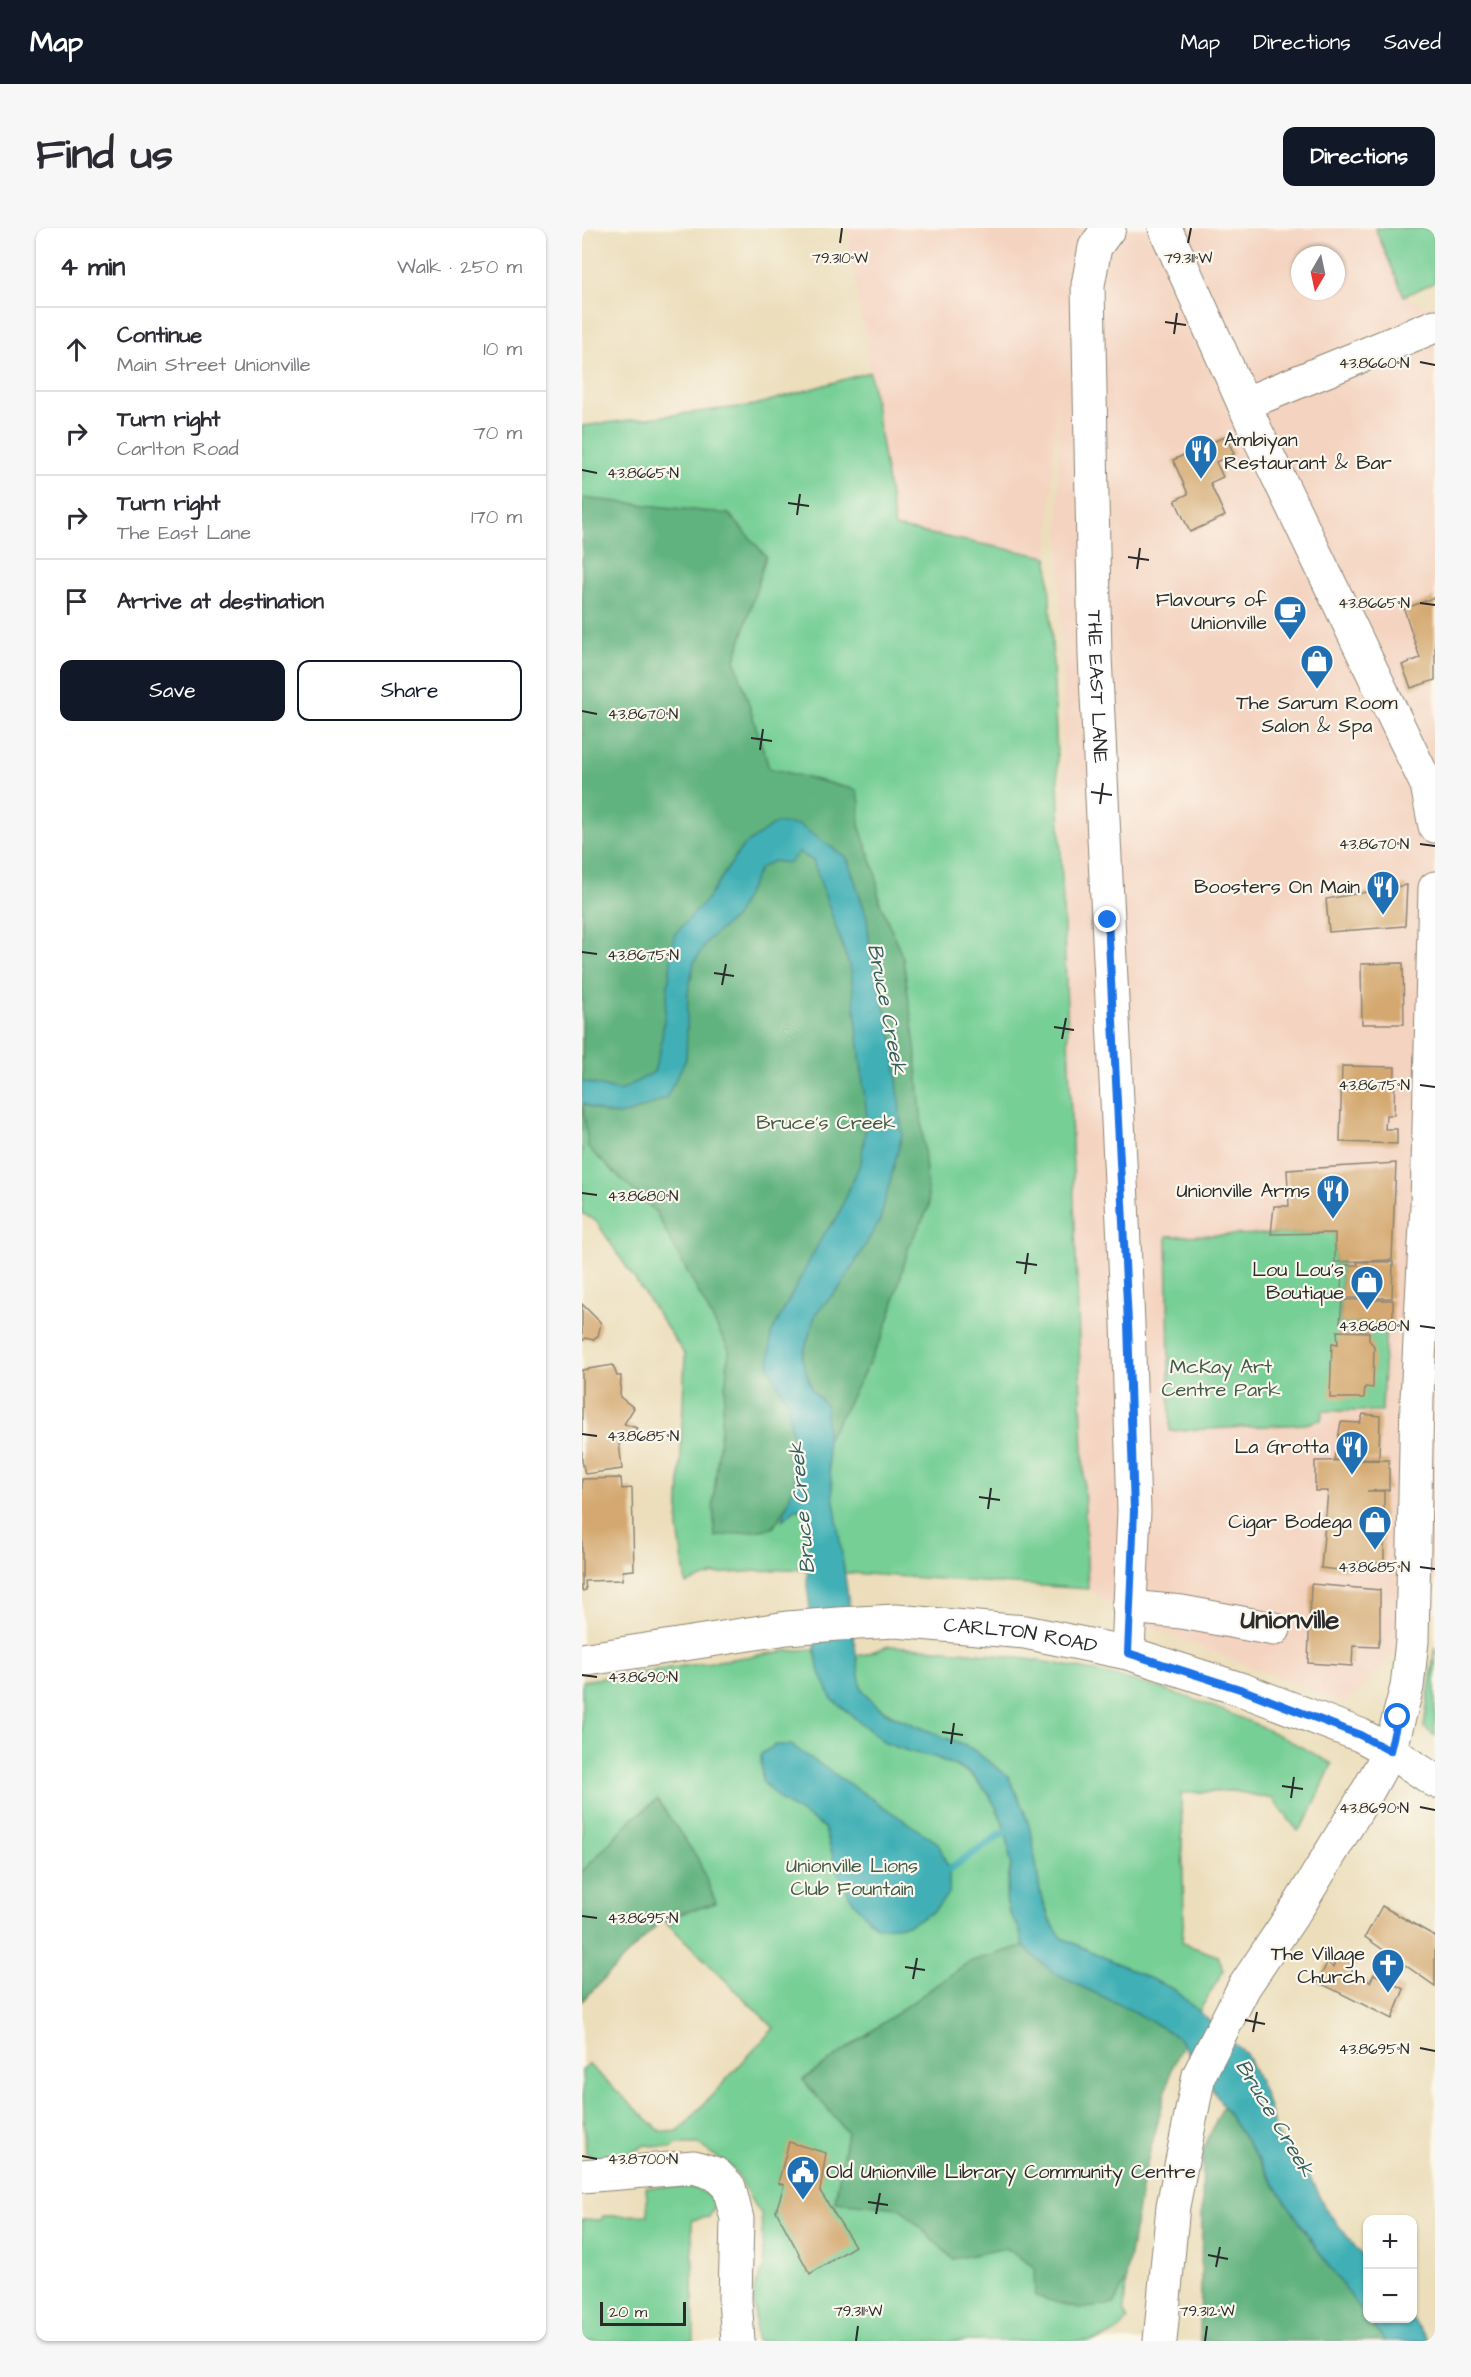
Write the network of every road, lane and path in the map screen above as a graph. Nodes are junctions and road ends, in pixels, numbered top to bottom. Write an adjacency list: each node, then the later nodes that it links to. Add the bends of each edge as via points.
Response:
1 (1109, 228): 8 (main road, THE EAST LANE, via 1095,247 1088,309 1095,656 1134,1511)
2 (1165, 228): 4 (main road)
3 (1435, 326): 4 (main road)
4 (1244, 404): 5 (main road, via 1427,785)
5 (1435, 826)
6 (1435, 888): 7 (main road)
7 (1434, 952): 12 (main road, via 1412,1641 1407,1687)
8 (1129, 1607): 9 (main road, via 1182,1612); 10 (main road, THE EAST LANE)
9 (1274, 1629)
10 (1128, 1653): 11 (main road, CARLTON ROAD, via 1025,1632 896,1621 787,1628); 12 (main road, CARLTON ROAD, via 1243,1690 1360,1735)
11 (582, 1659)
12 (1390, 1751): 13 (main road, CARLTON ROAD); 16 (main road, via 1285,1927 1244,1987 1199,2075 1173,2206)
13 (1435, 1781)
14 (582, 2176): 15 (main road, via 694,2167 716,2174 729,2187 737,2219)
15 (738, 2341)
16 (1160, 2341)

